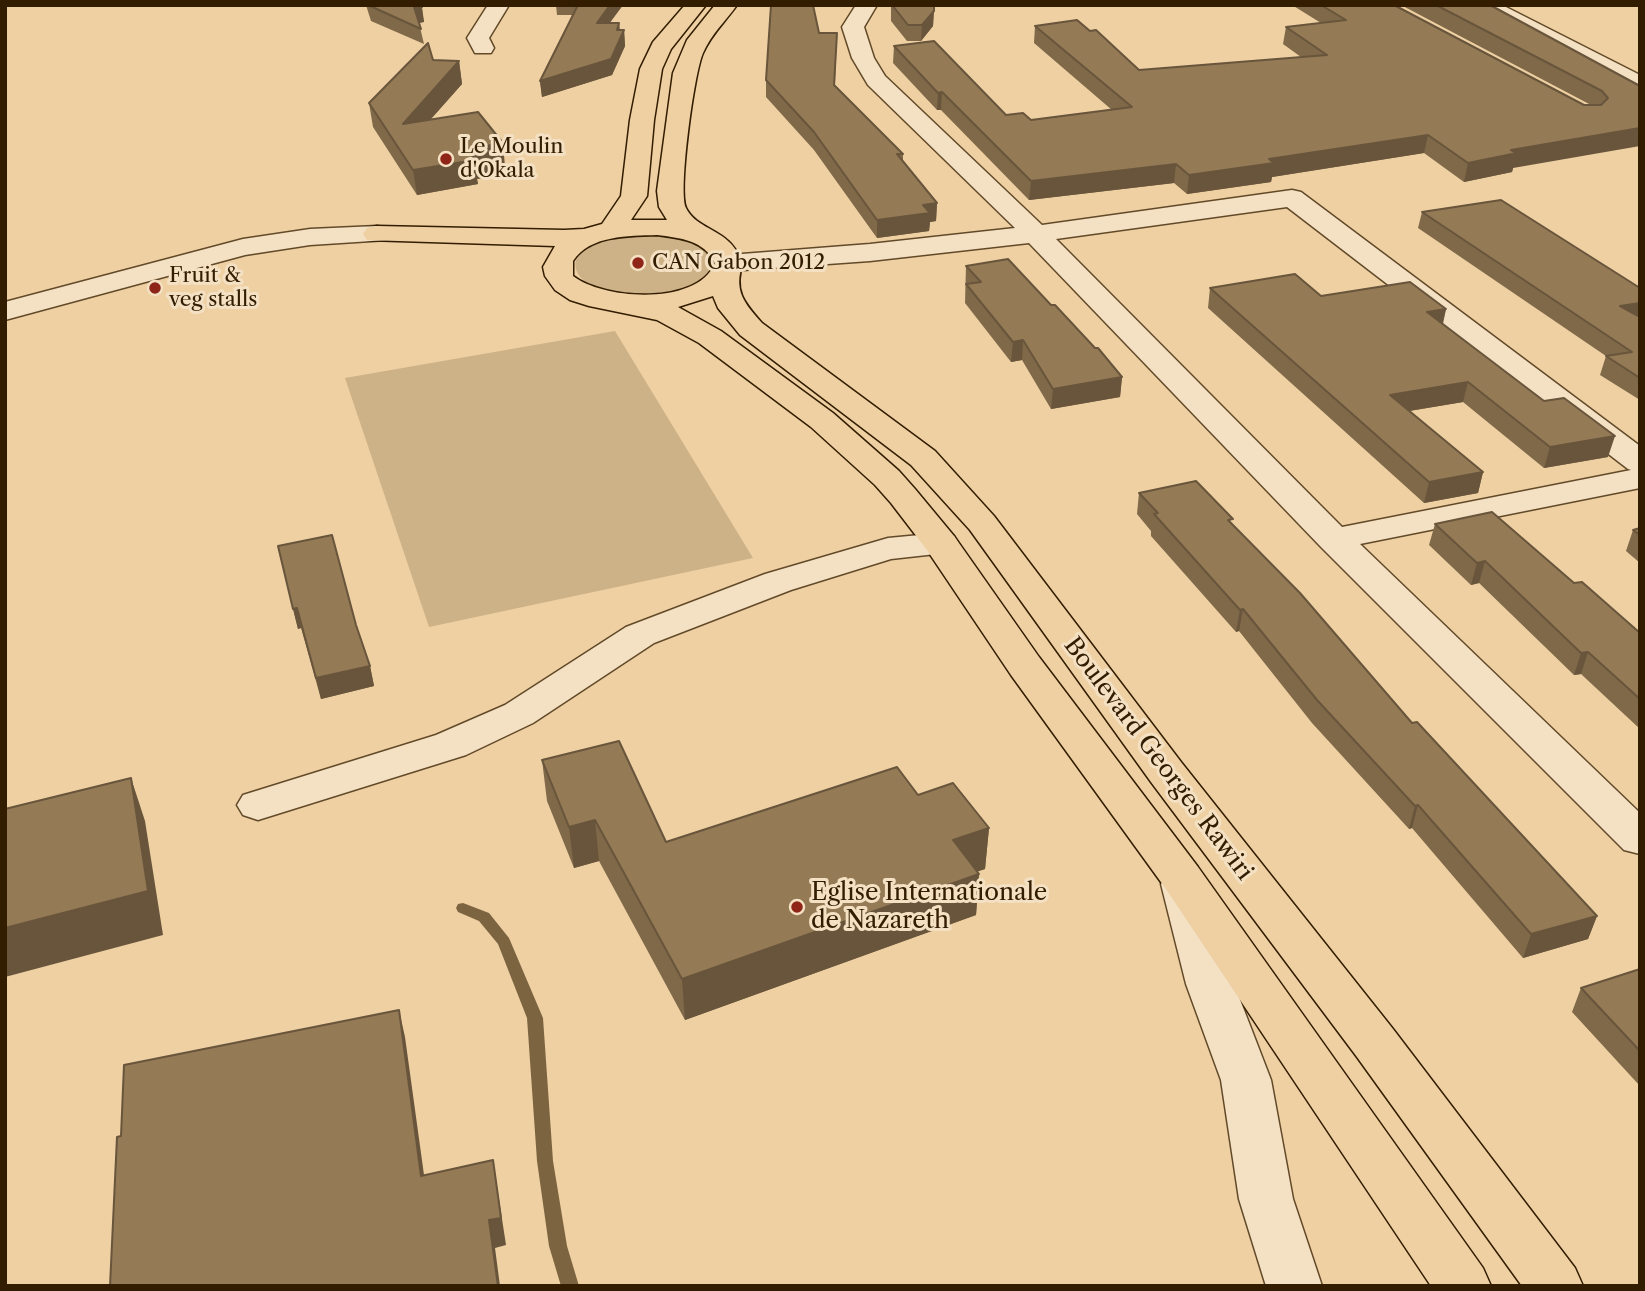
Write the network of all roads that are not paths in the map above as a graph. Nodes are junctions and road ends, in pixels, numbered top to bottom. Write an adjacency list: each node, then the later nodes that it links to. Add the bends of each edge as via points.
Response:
1 (499, 5): 6 (street, via 478,38)
2 (695, 5): 9 (main road, via 661,47 651,69 634,196)
3 (727, 5): 10 (main road, via 692,51 680,88 670,200 681,221)
4 (867, 5): 11 (street, via 853,27 876,80)
5 (1485, 5): 7 (street)
6 (484, 48)
7 (1640, 84)
8 (377, 234): 9 (main road, via 418,231 529,238); 13 (main road, via 439,238 517,252); 15 (street, via 243,247)
9 (601, 234): 10 (main road, via 657,227); 13 (main road, via 562,254)
10 (699, 234): 12 (main road, via 726,251)
11 (1037, 235): 12 (street); 16 (street, via 1292,198); 18 (street)
12 (727, 269): 14 (main road, via 708,288 684,298); 25 (main road, Boulevard Georges Rawiri, via 728,302 751,329 923,458 982,523)
13 (558, 276): 14 (main road, via 580,294)
14 (623, 303): 19 (main road, Boulevard Georges Rawiri, via 667,313 692,325 822,420 887,478)
15 (5, 311)
16 (1640, 462)
17 (1640, 478): 18 (street)
18 (1334, 539): 21 (street)
19 (941, 544): 20 (street, via 888,549 778,582 640,635 519,714 451,745); 22 (main road, Boulevard Georges Rawiri)
20 (258, 805)
21 (1640, 839)
22 (1182, 878): 23 (street, via 1210,984 1245,1080 1266,1199); 24 (main road, Boulevard Georges Rawiri)
23 (1294, 1286)
24 (1463, 1286)
25 (1556, 1286)

